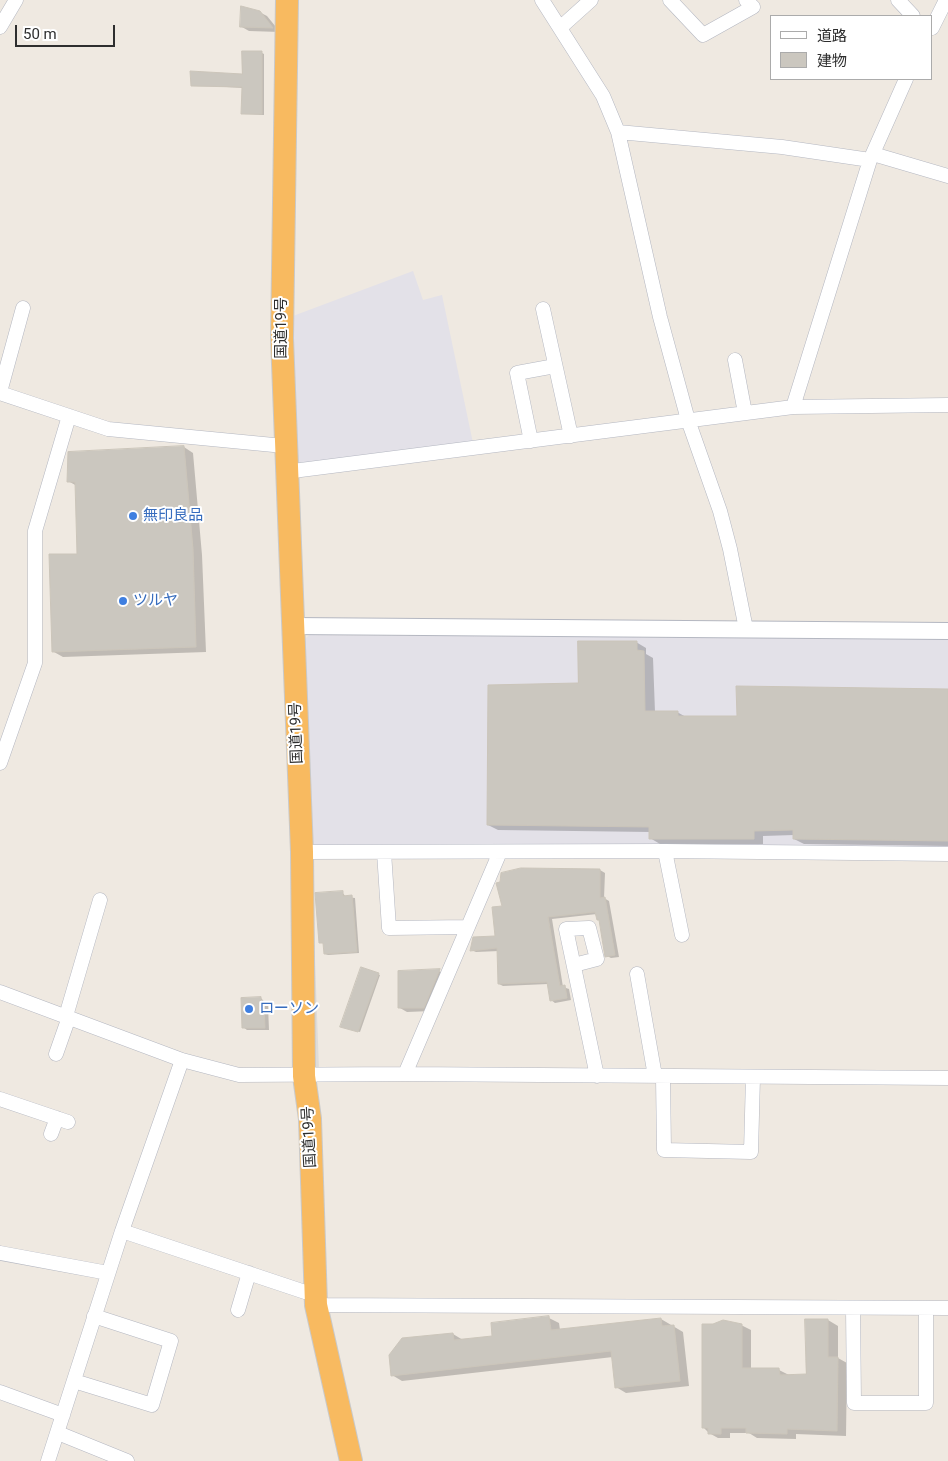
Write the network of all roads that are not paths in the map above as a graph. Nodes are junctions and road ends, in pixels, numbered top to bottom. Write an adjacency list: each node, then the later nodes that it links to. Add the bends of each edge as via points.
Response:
1 (16, 0): 11 (street)
2 (287, 0): 29 (highway, 国道19号, via 282,338)
3 (542, 0): 12 (street)
4 (591, 0): 12 (street)
5 (670, 0): 6 (street, via 703,35 752,7)
6 (746, 0)
7 (898, 0): 9 (street)
8 (946, 0): 10 (street)
9 (912, 15)
10 (933, 26)
11 (0, 27)
12 (562, 28): 14 (street, via 603,96)
13 (906, 80): 15 (street)
14 (618, 132): 15 (street); 26 (street, via 660,317)
15 (872, 157): 16 (street); 23 (street)
16 (945, 173)
17 (23, 308): 21 (street)
18 (543, 309): 20 (street)
19 (735, 360): 24 (street)
20 (555, 366): 27 (street); 28 (street, via 517,373)
21 (0, 392): 25 (street)
22 (948, 405): 23 (street)
23 (793, 408): 24 (street)
24 (745, 413): 26 (street)
25 (69, 416): 29 (street, via 108,428); 34 (street, via 35,531 35,663)
26 (688, 420): 27 (street); 32 (street, via 720,511)
27 (571, 436): 28 (street)
28 (531, 441): 30 (street)
29 (284, 446): 30 (highway, 国道19号)
30 (285, 472): 31 (highway, 国道19号)
31 (292, 626): 32 (street); 36 (highway, 国道19号)
32 (746, 629): 33 (street)
33 (948, 631)
34 (0, 763)
35 (665, 851): 38 (street); 39 (street); 42 (street)
36 (302, 852): 37 (street); 50 (highway, 国道19号)
37 (384, 852): 38 (street); 41 (street, via 389,928)
38 (500, 852): 41 (street)
39 (948, 854)
40 (100, 900): 46 (street)
41 (468, 927): 49 (street)
42 (682, 935)
43 (574, 965): 51 (street)
44 (637, 974): 52 (street)
45 (0, 992): 46 (street)
46 (67, 1017): 47 (street); 48 (street)
47 (55, 1054)
48 (182, 1060): 50 (street, via 238,1075); 57 (street)
49 (405, 1074): 50 (street); 51 (street)
50 (304, 1076): 61 (highway, 国道19号, via 310,1118)
51 (596, 1076): 52 (street)
52 (659, 1077): 53 (street); 53 (street, via 664,1150 752,1152)
53 (752, 1077): 54 (street)
54 (948, 1078)
55 (0, 1099): 56 (street, via 62,1120)
56 (51, 1134)
57 (122, 1231): 59 (street); 60 (street)
58 (0, 1253): 59 (street)
59 (108, 1273): 66 (street)
60 (249, 1273): 61 (street, via 305,1292); 65 (street)
61 (316, 1299): 62 (street); 73 (highway, 国道19号)
62 (853, 1308): 63 (street); 63 (street, via 854,1404 926,1403)
63 (926, 1308): 64 (street)
64 (948, 1308)
65 (238, 1310)
66 (94, 1316): 67 (street); 67 (street, via 171,1341 152,1406)
67 (74, 1381): 69 (street)
68 (0, 1392): 69 (street)
69 (63, 1415): 70 (street)
70 (58, 1433): 71 (street); 72 (street)
71 (48, 1461)
72 (127, 1461)
73 (351, 1461)

